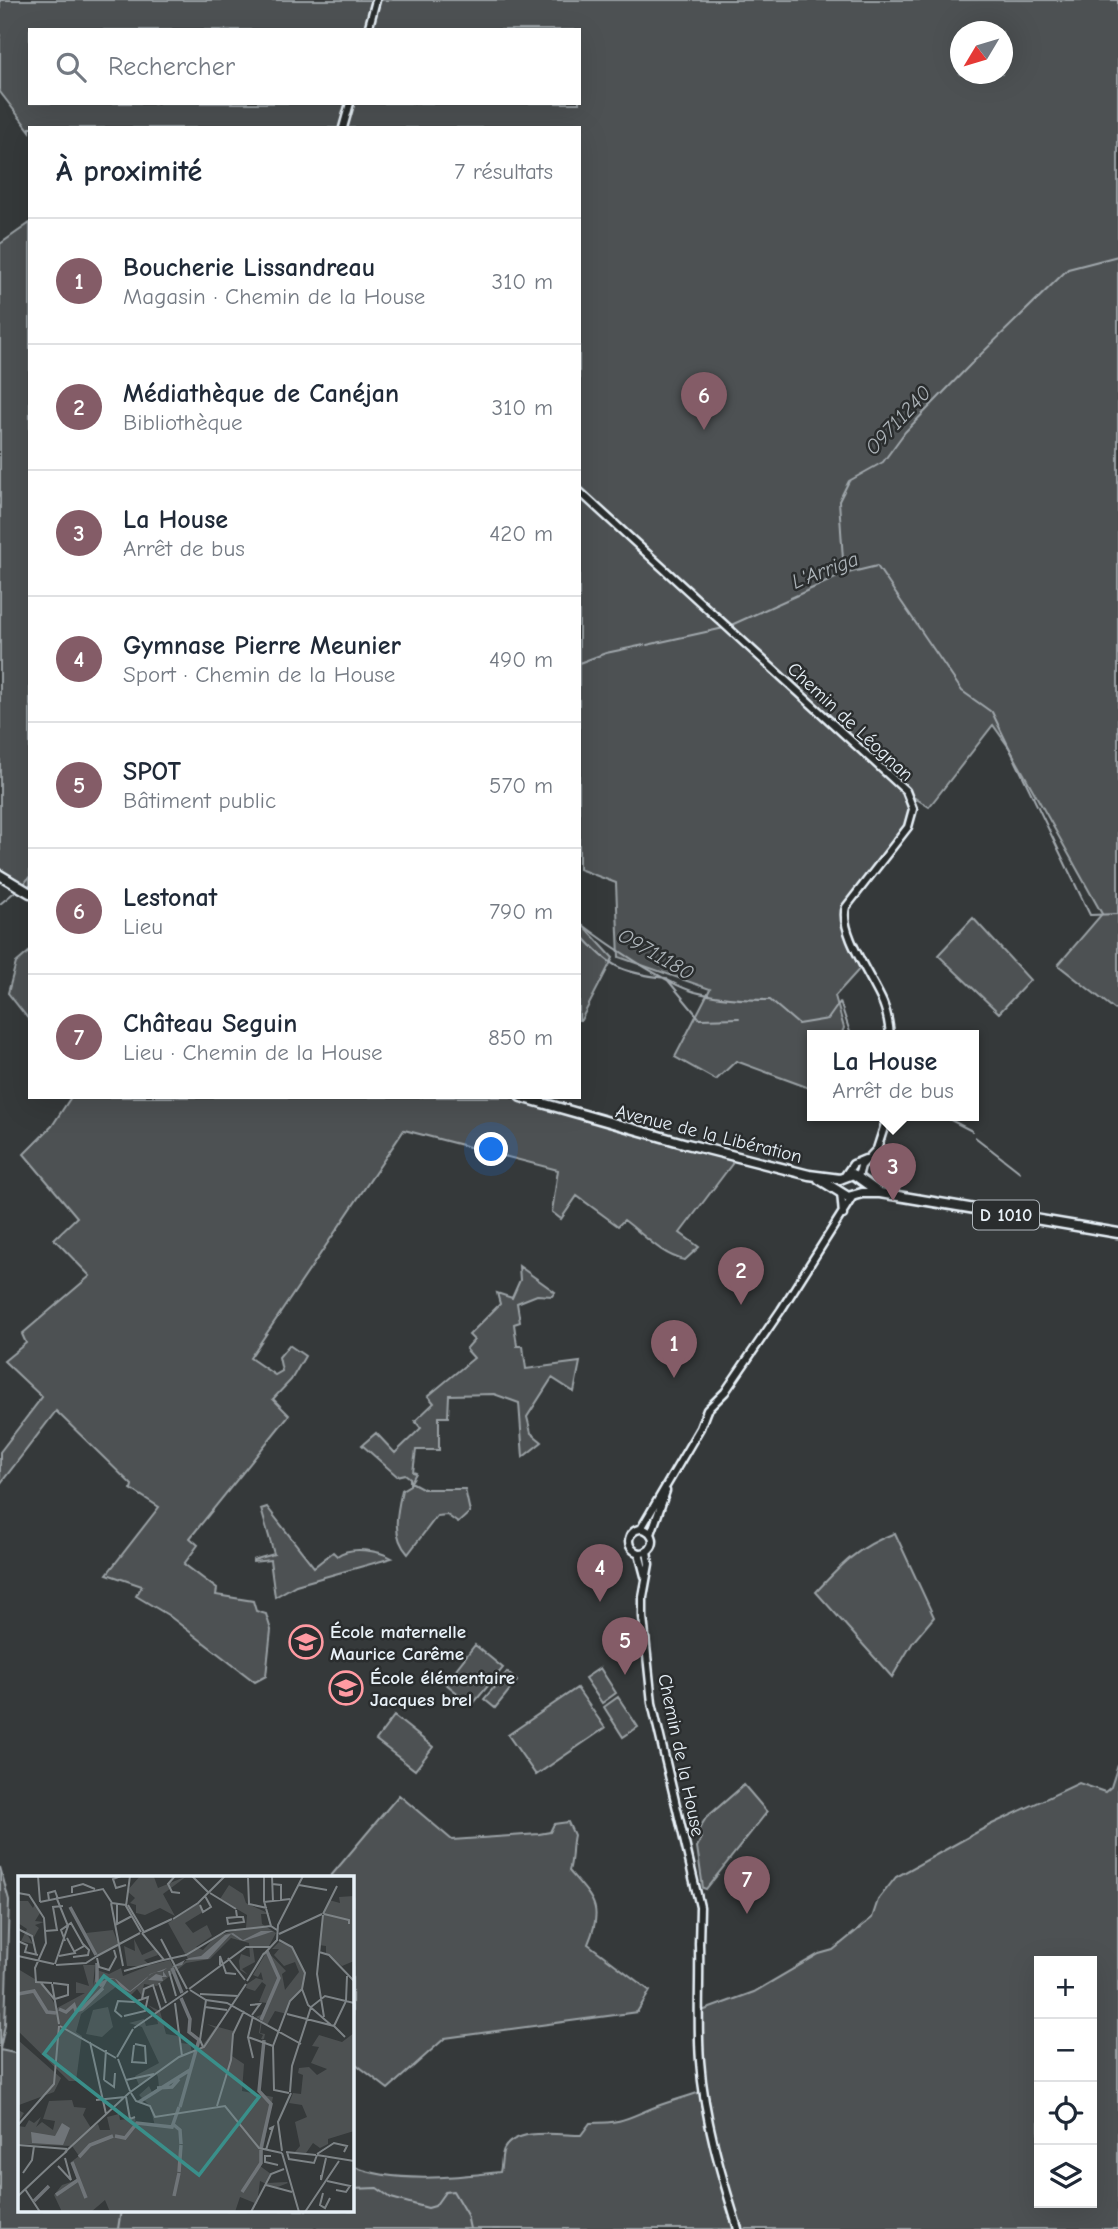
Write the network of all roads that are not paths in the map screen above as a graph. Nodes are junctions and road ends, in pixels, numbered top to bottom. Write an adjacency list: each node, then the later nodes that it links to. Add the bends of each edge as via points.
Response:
1 (376, 0): 2 (street)
2 (369, 28)
3 (349, 105): 4 (street)
4 (343, 126)
5 (581, 493): 8 (street, Chemin de Léognan, via 896,782 910,800 913,812 908,827 844,911 845,923 885,1009)
6 (0, 875): 7 (main road)
7 (28, 892)
8 (889, 1030)
9 (527, 1099): 12 (main road, Avenue de la Libération)
10 (886, 1121): 11 (street)
11 (870, 1157): 13 (street, via 853,1164); 14 (street, via 861,1166)
12 (810, 1175): 13 (main road, Avenue de la Libération); 15 (main road, Avenue de la Libération)
13 (843, 1177): 14 (main road, Avenue de la Libération); 15 (main road)
14 (860, 1180): 16 (main road, D 1010); 17 (main road)
15 (840, 1190): 17 (main road, Avenue de la Libération); 18 (street)
16 (880, 1193): 17 (main road, D 1010); 19 (main road, D 1010)
17 (856, 1195): 18 (street)
18 (843, 1216): 20 (street, via 725,1392 707,1410)
19 (1118, 1233)
20 (683, 1458): 21 (street); 22 (street)
21 (642, 1528): 22 (street); 23 (street, via 629,1543 631,1549)
22 (651, 1534): 23 (street, via 652,1541)
23 (643, 1552): 24 (street, Chemin de la House, via 643,1618 652,1703 696,1896 700,2065 707,2114)
24 (738, 2229)

